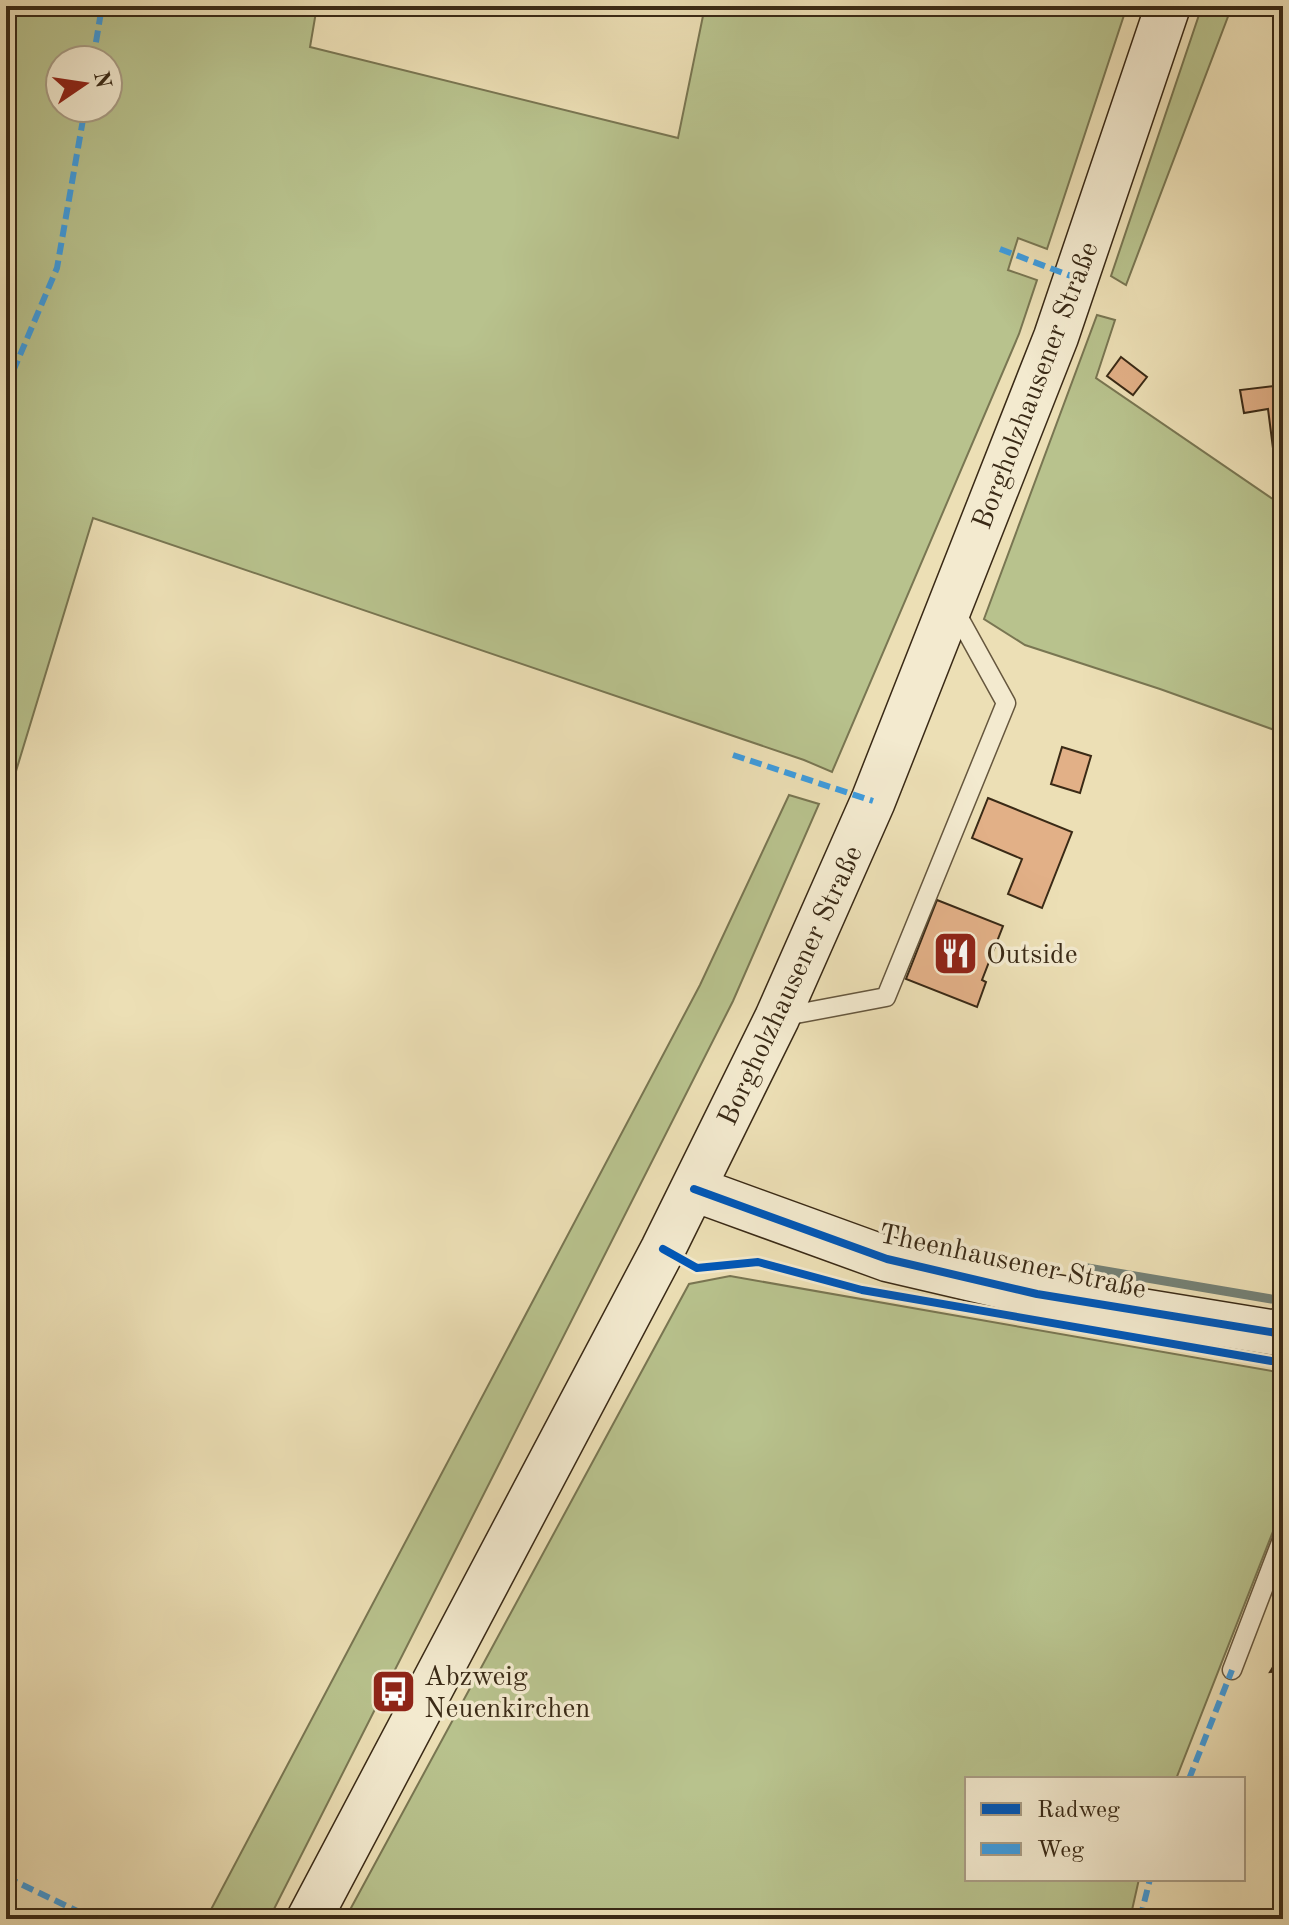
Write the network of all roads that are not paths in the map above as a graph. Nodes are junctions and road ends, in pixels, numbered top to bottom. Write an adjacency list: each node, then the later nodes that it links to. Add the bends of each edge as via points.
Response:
1 (1168, 6): 2 (main road, Borgholzhausener Straße, via 1056,337)
2 (951, 603): 3 (main road, Borgholzhausener Straße, via 868,813); 3 (lane, via 1006,703 886,997)
3 (777, 1018): 4 (main road, Borgholzhausener Straße)
4 (694, 1189): 5 (main road, Theenhausener Straße, via 887,1259 1037,1294); 8 (main road, Borgholzhausener Straße)
5 (1283, 1334)
6 (1283, 1537): 7 (lane)
7 (1232, 1670)
8 (309, 1919)

